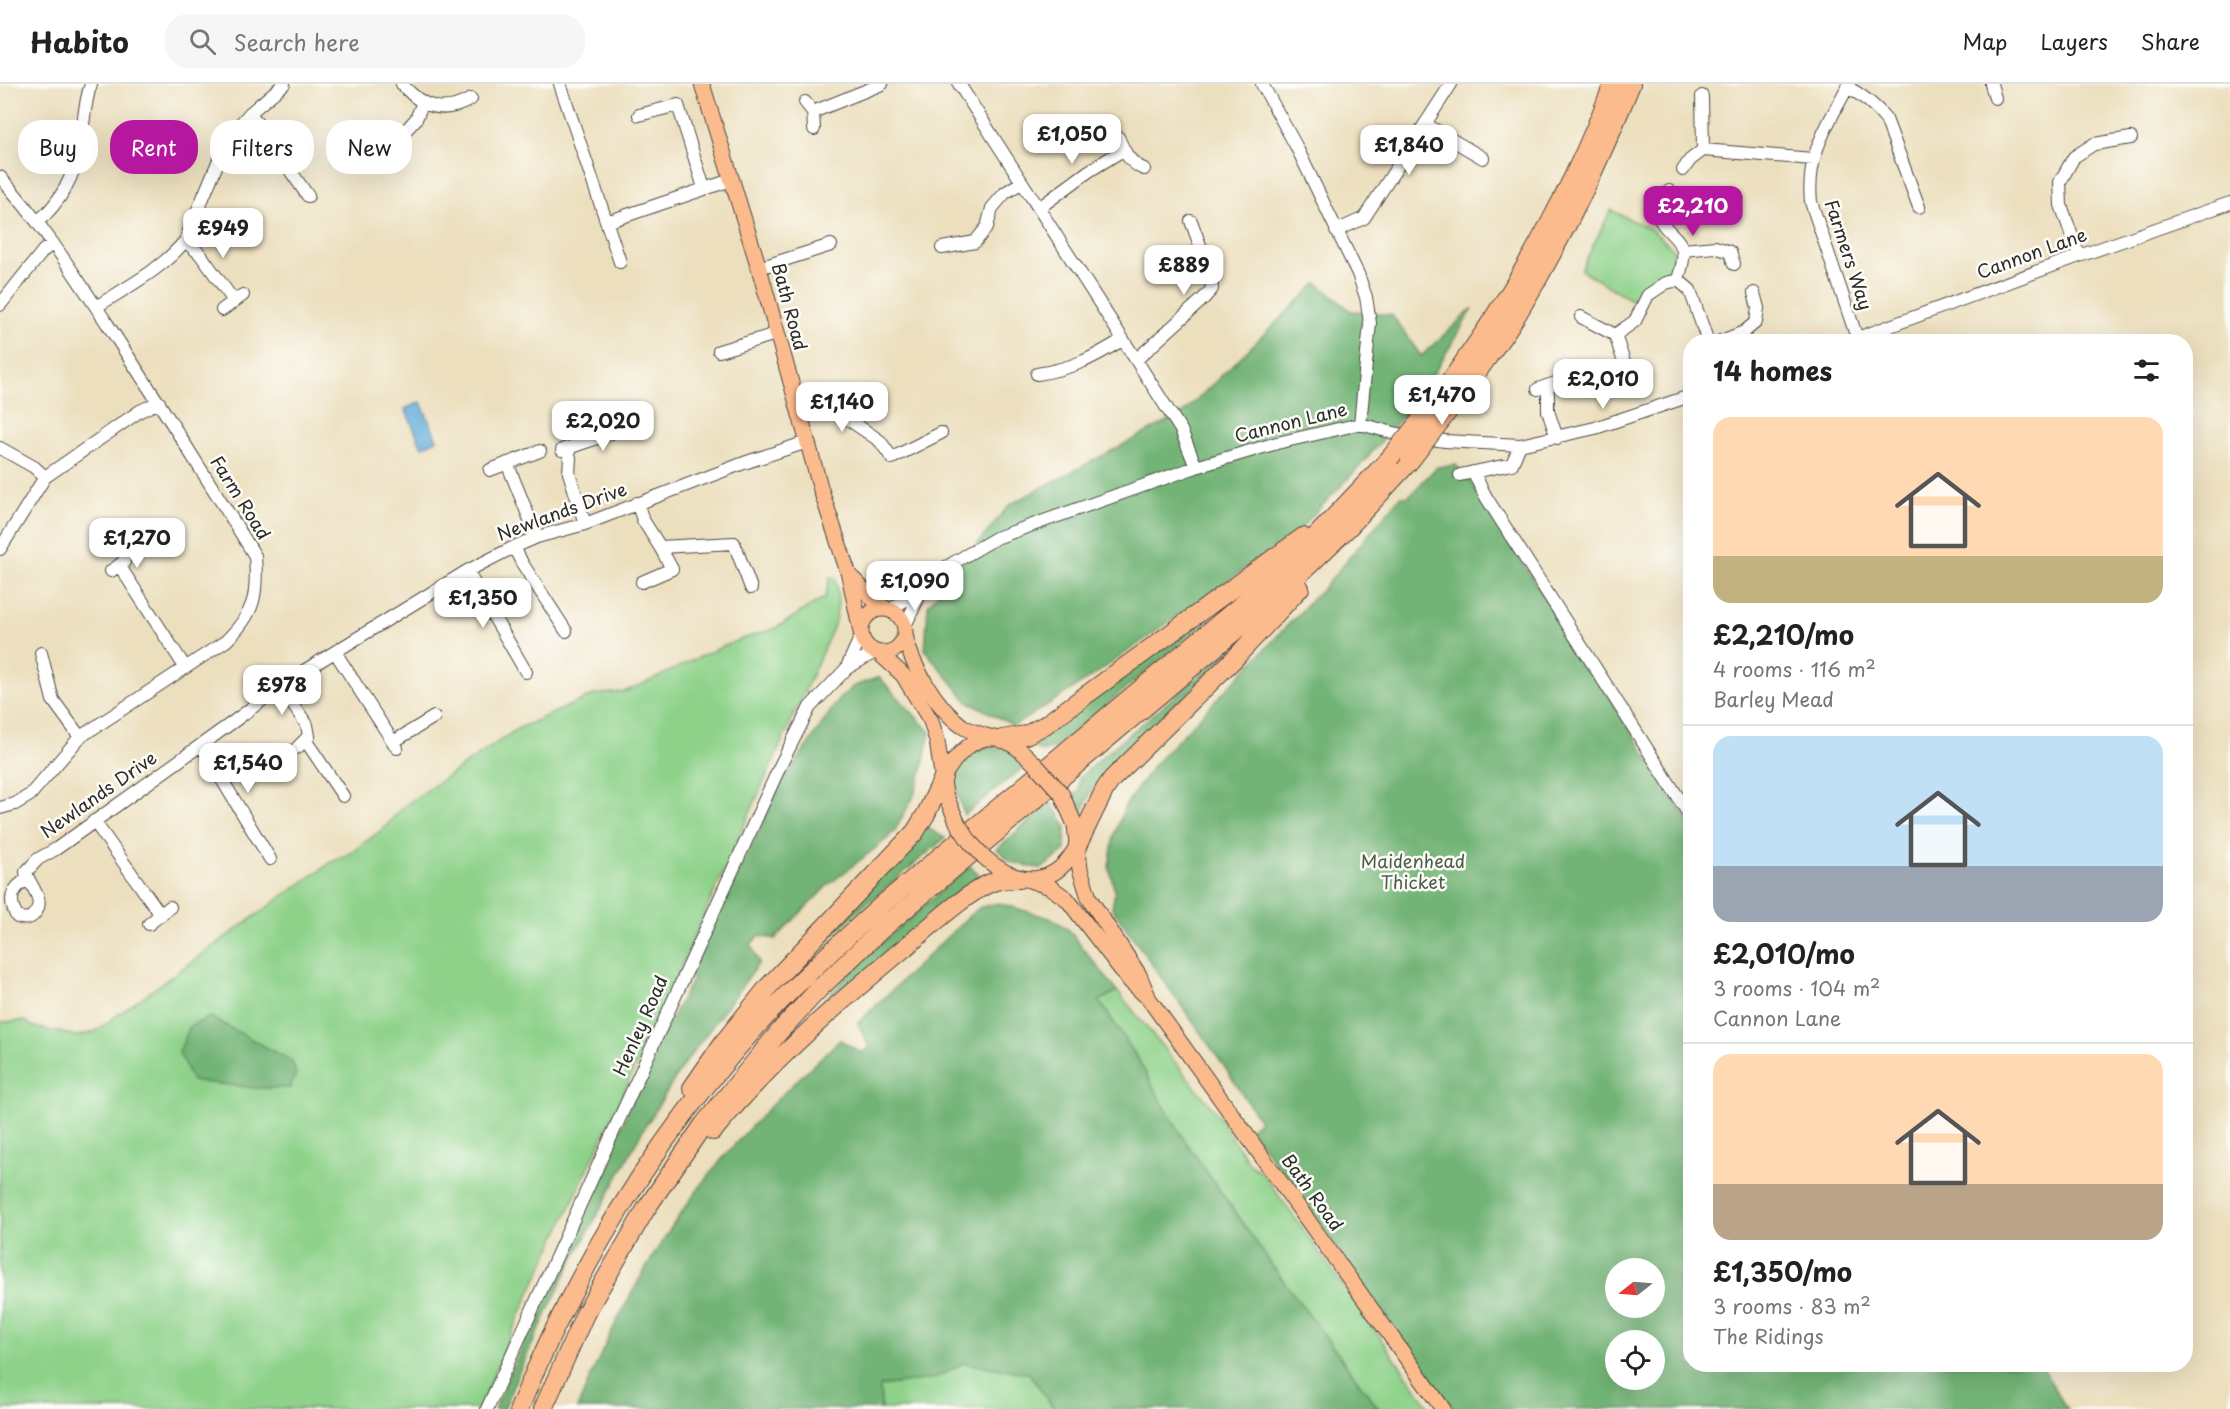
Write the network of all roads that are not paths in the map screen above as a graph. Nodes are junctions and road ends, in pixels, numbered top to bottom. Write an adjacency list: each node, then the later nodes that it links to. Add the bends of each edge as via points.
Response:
1 (91, 84): 42 (street, via 70,179 59,199)
2 (284, 84): 20 (street)
3 (402, 84): 17 (street)
4 (560, 84): 43 (street)
5 (702, 84): 34 (main road, Bath Road)
6 (882, 84): 19 (street)
7 (958, 84): 35 (street)
8 (1262, 84): 45 (street)
9 (1451, 84): 23 (street)
10 (1613, 84): 91 (highway, bridge, via 1572,178 1526,267 1466,360)
11 (1630, 84): 91 (highway, bridge, via 1591,178 1517,314 1410,460)
12 (1991, 84): 15 (street)
13 (1848, 86): 30 (street, Farmers Way); 40 (street, via 1886,119)
14 (1702, 96): 28 (street)
15 (1995, 98)
16 (471, 99): 17 (street, via 457,107 443,108)
17 (423, 102): 22 (street)
18 (805, 102): 19 (street)
19 (813, 112): 24 (street)
20 (250, 113): 38 (street); 46 (street, via 228,138)
21 (639, 115): 36 (street, via 678,105)
22 (412, 124)
23 (1425, 124): 29 (street); 45 (street, via 1364,218)
24 (814, 129)
25 (1118, 136): 27 (street)
26 (2131, 138): 51 (street, via 2094,144 2074,157 2060,182 2061,205)
27 (1123, 150): 31 (street, via 1134,165); 41 (street)
28 (1702, 150): 30 (street); 32 (street)
29 (1483, 158)
30 (1812, 159): 65 (street, Farmers Way, via 1811,202)
31 (1144, 170)
32 (1683, 170)
33 (0, 177): 42 (street, Farm Road)
34 (731, 180): 36 (street); 54 (main road, Bath Road)
35 (1022, 182): 41 (street); 49 (street, via 992,208 987,227 975,242)
36 (704, 188): 43 (street)
37 (1669, 191): 50 (street, via 1657,211 1659,222)
38 (308, 196)
39 (2230, 203): 51 (street, Cannon Lane)
40 (1919, 207)
41 (1039, 208): 67 (street)
42 (37, 222): 47 (street, Farm Road)
43 (607, 222): 52 (street)
44 (1191, 222): 69 (street, via 1211,275 1212,289)
45 (1336, 231): 77 (street, via 1366,297 1370,323)
46 (185, 241): 58 (street, via 160,266); 59 (street, via 238,298)
47 (53, 243): 57 (street); 58 (street, Farm Road)
48 (831, 245): 54 (street)
49 (942, 248)
50 (1683, 250): 53 (street, via 1715,247 1730,252); 55 (street)
51 (2079, 256): 66 (street, Cannon Lane)
52 (620, 262)
53 (1734, 264)
54 (759, 267): 61 (main road, Bath Road)
55 (1678, 280): 62 (street, via 1648,295 1635,321); 63 (street, via 1690,290)
56 (1754, 293): 64 (street, via 1756,322)
57 (0, 306)
58 (96, 307): 74 (street, Farm Road)
59 (222, 309)
60 (1581, 316): 62 (street)
61 (776, 334): 68 (street); 75 (main road, Bath Road)
62 (1615, 334): 71 (street)
63 (1705, 334)
64 (1739, 334)
65 (1850, 334)
66 (1868, 334)
67 (1122, 340): 69 (street); 70 (street, via 1090,360 1064,370)
68 (719, 351)
69 (1136, 360): 85 (street, via 1181,430)
70 (1037, 374)
71 (1628, 374)
72 (1570, 378): 79 (street, via 1542,388 1548,394 1548,411)
73 (1683, 398): 79 (street, Cannon Lane)
74 (159, 402): 89 (street); 110 (street, Farm Road, via 255,556 257,585 252,608 226,641)
75 (796, 403): 78 (street, via 823,405 848,419 880,441 892,458); 80 (main road, Bath Road)
76 (630, 422): 92 (street, via 564,450 570,458 569,473)
77 (1360, 424): 81 (street, Cannon Lane, via 1389,433 1445,441); 85 (street, Cannon Lane)
78 (941, 433)
79 (1557, 438): 81 (street, Cannon Lane)
80 (807, 442): 90 (street, Newlands Drive); 99 (main road, Bath Road)
81 (1521, 445): 87 (street, via 1512,464)
82 (0, 448): 89 (street)
83 (540, 451): 84 (street)
84 (507, 463): 86 (street); 93 (street)
85 (1196, 467): 102 (street, Cannon Lane, via 996,538 941,570)
86 (490, 470)
87 (1473, 472): 88 (street); 120 (street)
88 (1460, 476)
89 (45, 477): 97 (street)
90 (637, 503): 92 (street, Newlands Drive); 96 (street)
91 (1346, 518): 116 (highway, via 1045,724 1026,735); 123 (highway, via 1281,610 1112,779); 129 (highway, via 836,946 743,1042); 130 (highway, via 1245,624 859,950 746,1070 681,1155)
92 (585, 524): 93 (street, Newlands Drive)
93 (537, 537): 95 (street, Newlands Drive)
94 (126, 545): 110 (street, via 124,562 115,568)
95 (514, 547): 98 (street, Newlands Drive); 105 (street)
96 (660, 547): 100 (street, via 672,569); 101 (street, via 734,543)
97 (0, 549)
98 (467, 571): 107 (street, Newlands Drive); 112 (street)
99 (849, 574): 103 (main road, Bath Road); 106 (main road, Bath Road)
100 (642, 582)
101 (751, 588)
102 (922, 589): 103 (street, Cannon Lane); 104 (street, Cannon Lane)
103 (888, 609): 104 (main road, via 899,616); 106 (main road, via 870,613 862,623)
104 (905, 630): 108 (main road, via 898,647); 116 (main road, via 912,660 949,715 965,728)
105 (566, 631)
106 (861, 634): 108 (main road, via 865,644); 111 (street, Henley Road)
107 (336, 652): 113 (street, Newlands Drive); 114 (street, via 395,745)
108 (877, 652): 111 (street, Henley Road); 118 (main road, via 903,675 927,713)
109 (40, 653): 115 (street, via 53,700)
110 (185, 667): 115 (street, Farm Road)
111 (847, 668): 131 (street, Henley Road, via 810,707 781,764)
112 (526, 672)
113 (280, 686): 117 (street, Newlands Drive); 119 (street, via 311,723 309,736 302,744)
114 (434, 717)
115 (80, 737): 121 (street, Farm Road, via 30,795)
116 (998, 739): 118 (main road, via 978,741 965,748); 123 (main road, bridge, via 1016,747 1061,793 1075,825)
117 (201, 745): 122 (street, Newlands Drive); 124 (street)
118 (943, 777): 126 (main road, bridge, via 947,800 970,842 999,869); 129 (highway, via 915,832 811,939 723,1043 677,1110)
119 (344, 796)
120 (1683, 805)
121 (0, 808)
122 (94, 821): 125 (street, Newlands Drive, via 38,859 26,872); 127 (street, via 166,911)
123 (1078, 844): 126 (main road, via 1060,869 1045,877); 128 (main road, Bath Road, via 1080,869 1089,898 1139,975)
124 (270, 859)
125 (28, 879)
126 (1024, 879): 128 (main road, Bath Road, via 1050,887 1067,899 1130,981); 130 (highway, via 996,881 972,894 837,1004 761,1077)
127 (148, 924)
128 (1149, 999): 134 (main road, Bath Road)
129 (646, 1168): 132 (highway, via 571,1294)
130 (646, 1209): 133 (highway, via 585,1314)
131 (487, 1409)
132 (519, 1409)
133 (543, 1409)
134 (1443, 1409)

